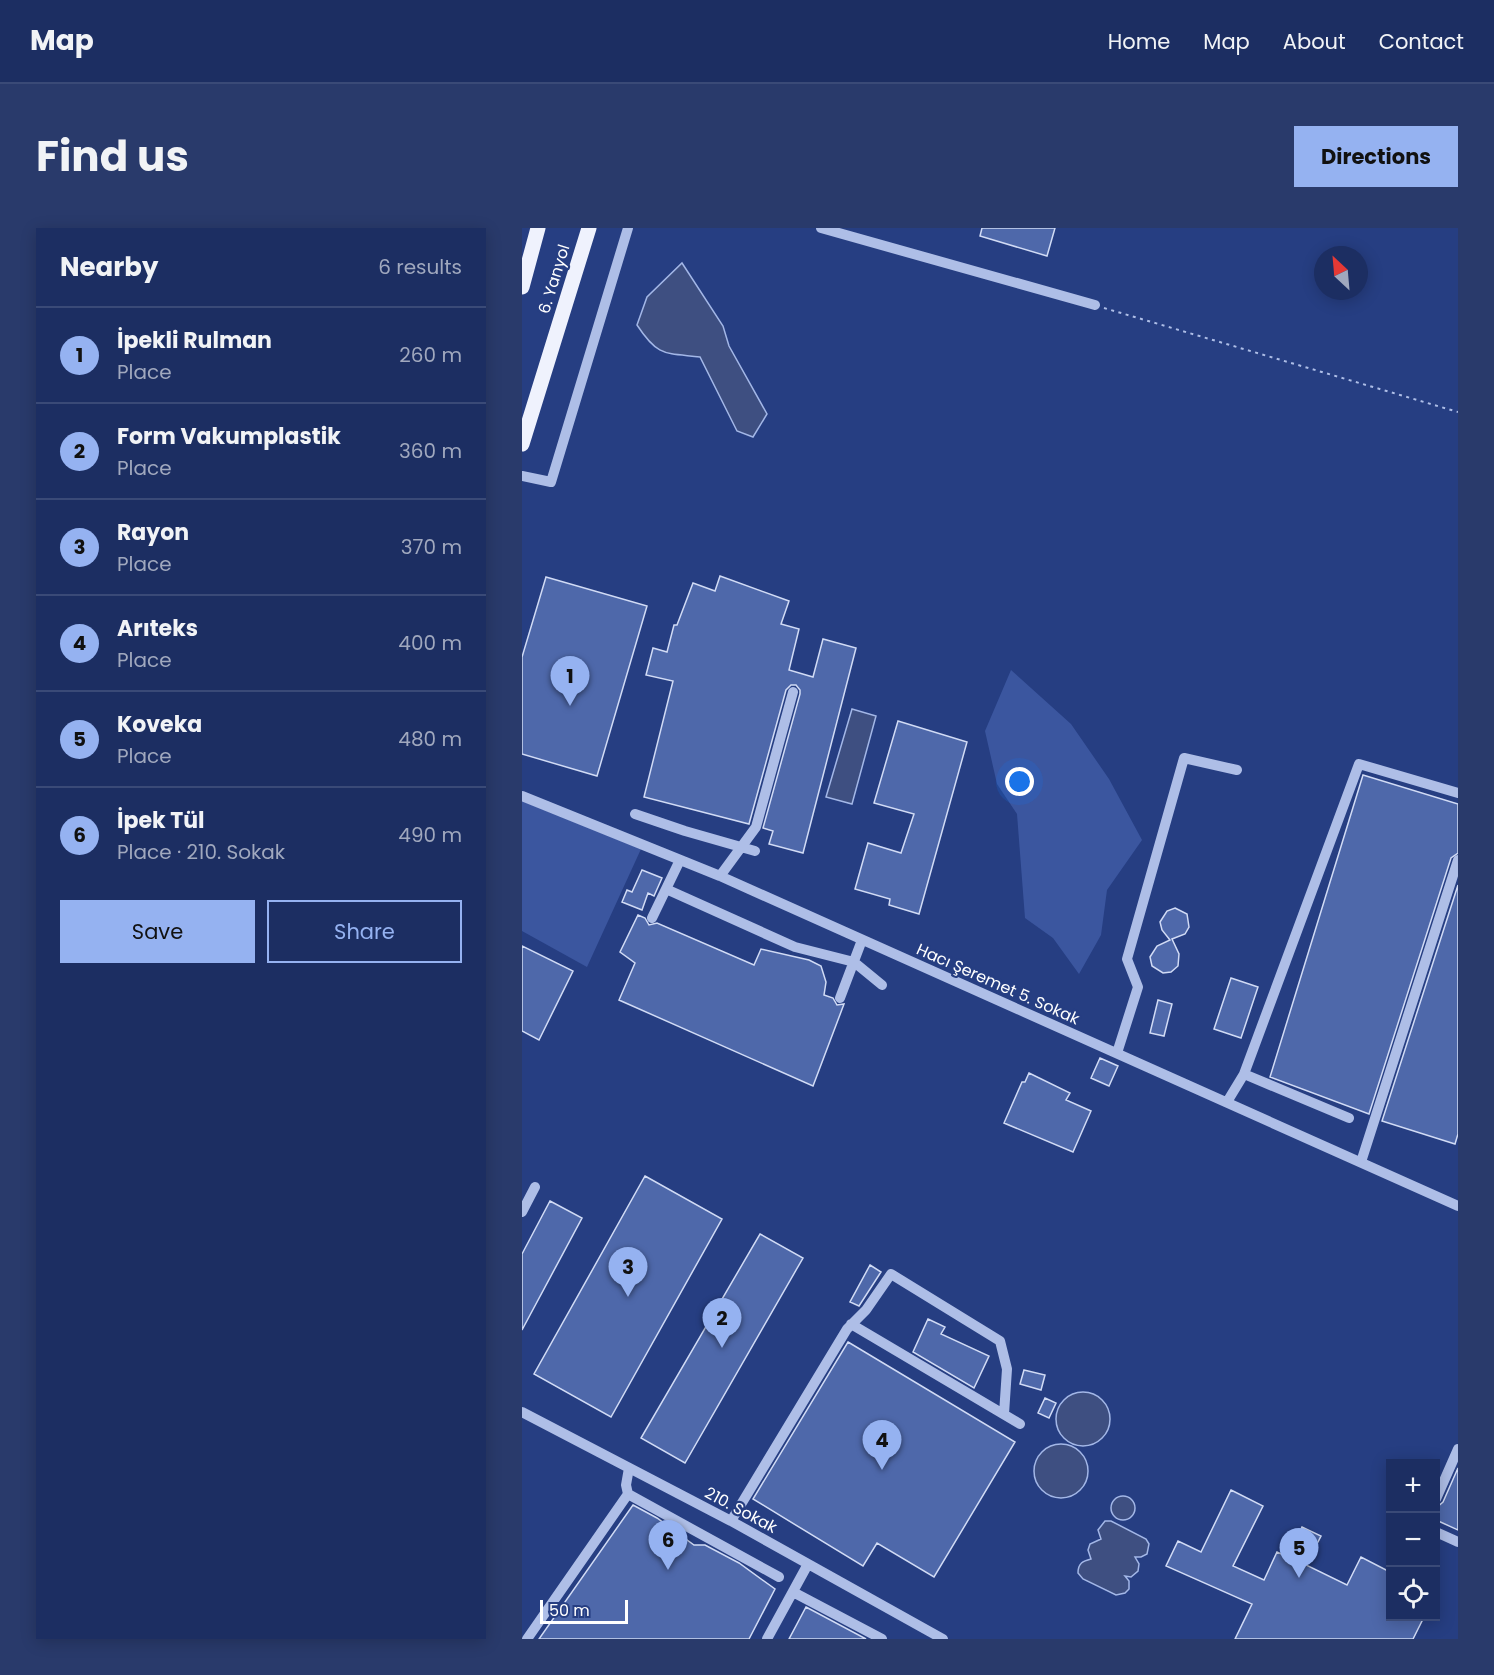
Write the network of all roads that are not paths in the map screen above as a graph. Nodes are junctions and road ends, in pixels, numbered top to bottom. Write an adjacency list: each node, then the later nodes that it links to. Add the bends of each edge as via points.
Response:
1 (538, 228): 5 (main road)
2 (589, 228): 7 (main road, 6. Yanyol)
3 (628, 228): 8 (street, via 551,482)
4 (821, 228): 6 (street)
5 (522, 287)
6 (1095, 305)
7 (522, 444)
8 (522, 476)
9 (793, 692): 14 (street, via 756,827)
10 (1237, 770): 25 (street, via 1184,758 1127,959 1137,987)
11 (1458, 793): 26 (street, via 1359,764)
12 (522, 796): 16 (street, Hacı Şeremet 5. Sokak)
13 (635, 814): 14 (street)
14 (740, 847): 15 (street); 18 (street)
15 (755, 851)
16 (680, 860): 18 (street, Hacı Şeremet 5. Sokak); 19 (street)
17 (1458, 860): 29 (street)
18 (720, 876): 21 (street, Hacı Şeremet 5. Sokak)
19 (666, 889): 20 (street); 22 (street, via 795,947)
20 (652, 918)
21 (862, 940): 22 (street); 25 (street, Hacı Şeremet 5. Sokak)
22 (854, 962): 23 (street); 24 (street)
23 (882, 985)
24 (840, 998)
25 (1117, 1053): 27 (street, Hacı Şeremet 5. Sokak)
26 (1245, 1074): 27 (street); 28 (street)
27 (1227, 1102): 29 (street, Hacı Şeremet 5. Sokak)
28 (1349, 1118)
29 (1361, 1162): 31 (street, Hacı Şeremet 5. Sokak)
30 (535, 1186): 32 (street)
31 (1458, 1206)
32 (522, 1212)
33 (851, 1324): 35 (street); 35 (street, via 891,1274 1000,1341 1007,1369); 41 (street)
34 (522, 1412): 38 (street, 210. Sokak)
35 (1004, 1414): 36 (street)
36 (1020, 1424)
37 (1458, 1449): 39 (street)
38 (629, 1468): 40 (street); 41 (street, 210. Sokak)
39 (1440, 1489)
40 (628, 1494): 45 (street); 47 (street)
41 (731, 1521): 44 (street, 210. Sokak)
42 (1440, 1534): 43 (street)
43 (1458, 1542)
44 (808, 1564): 46 (street); 50 (street, 210. Sokak)
45 (779, 1577)
46 (793, 1592): 48 (street); 49 (street)
47 (527, 1639)
48 (767, 1639)
49 (882, 1639)
50 (944, 1639)

